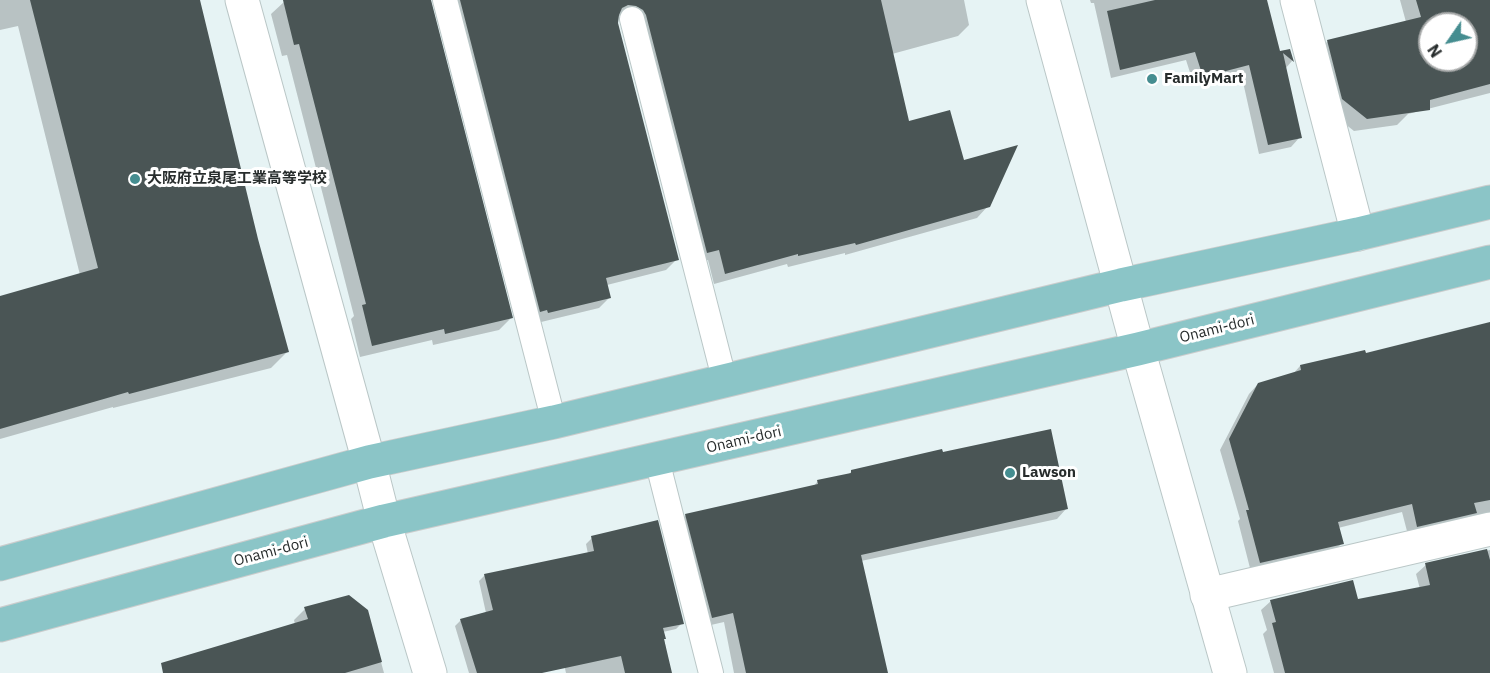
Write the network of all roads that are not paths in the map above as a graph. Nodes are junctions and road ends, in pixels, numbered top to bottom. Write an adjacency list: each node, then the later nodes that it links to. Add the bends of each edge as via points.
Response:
1 (242, 0): 14 (street)
2 (445, 0): 12 (lane)
3 (1043, 0): 9 (street)
4 (1297, 0): 7 (street)
5 (632, 19): 11 (lane)
6 (1490, 202): 7 (main road)
7 (1358, 234): 9 (main road)
8 (1490, 262): 10 (main road, Onami-dori)
9 (1121, 285): 10 (street); 11 (main road)
10 (1138, 349): 13 (main road, Onami-dori); 18 (street)
11 (725, 382): 12 (main road)
12 (554, 422): 14 (main road)
13 (657, 460): 15 (main road, Onami-dori); 21 (lane)
14 (369, 462): 15 (street); 17 (main road)
15 (384, 521): 19 (main road, Onami-dori); 20 (street)
16 (1490, 529): 18 (street)
17 (0, 564)
18 (1207, 595): 22 (street)
19 (0, 626)
20 (430, 673)
21 (711, 673)
22 (1230, 673)

